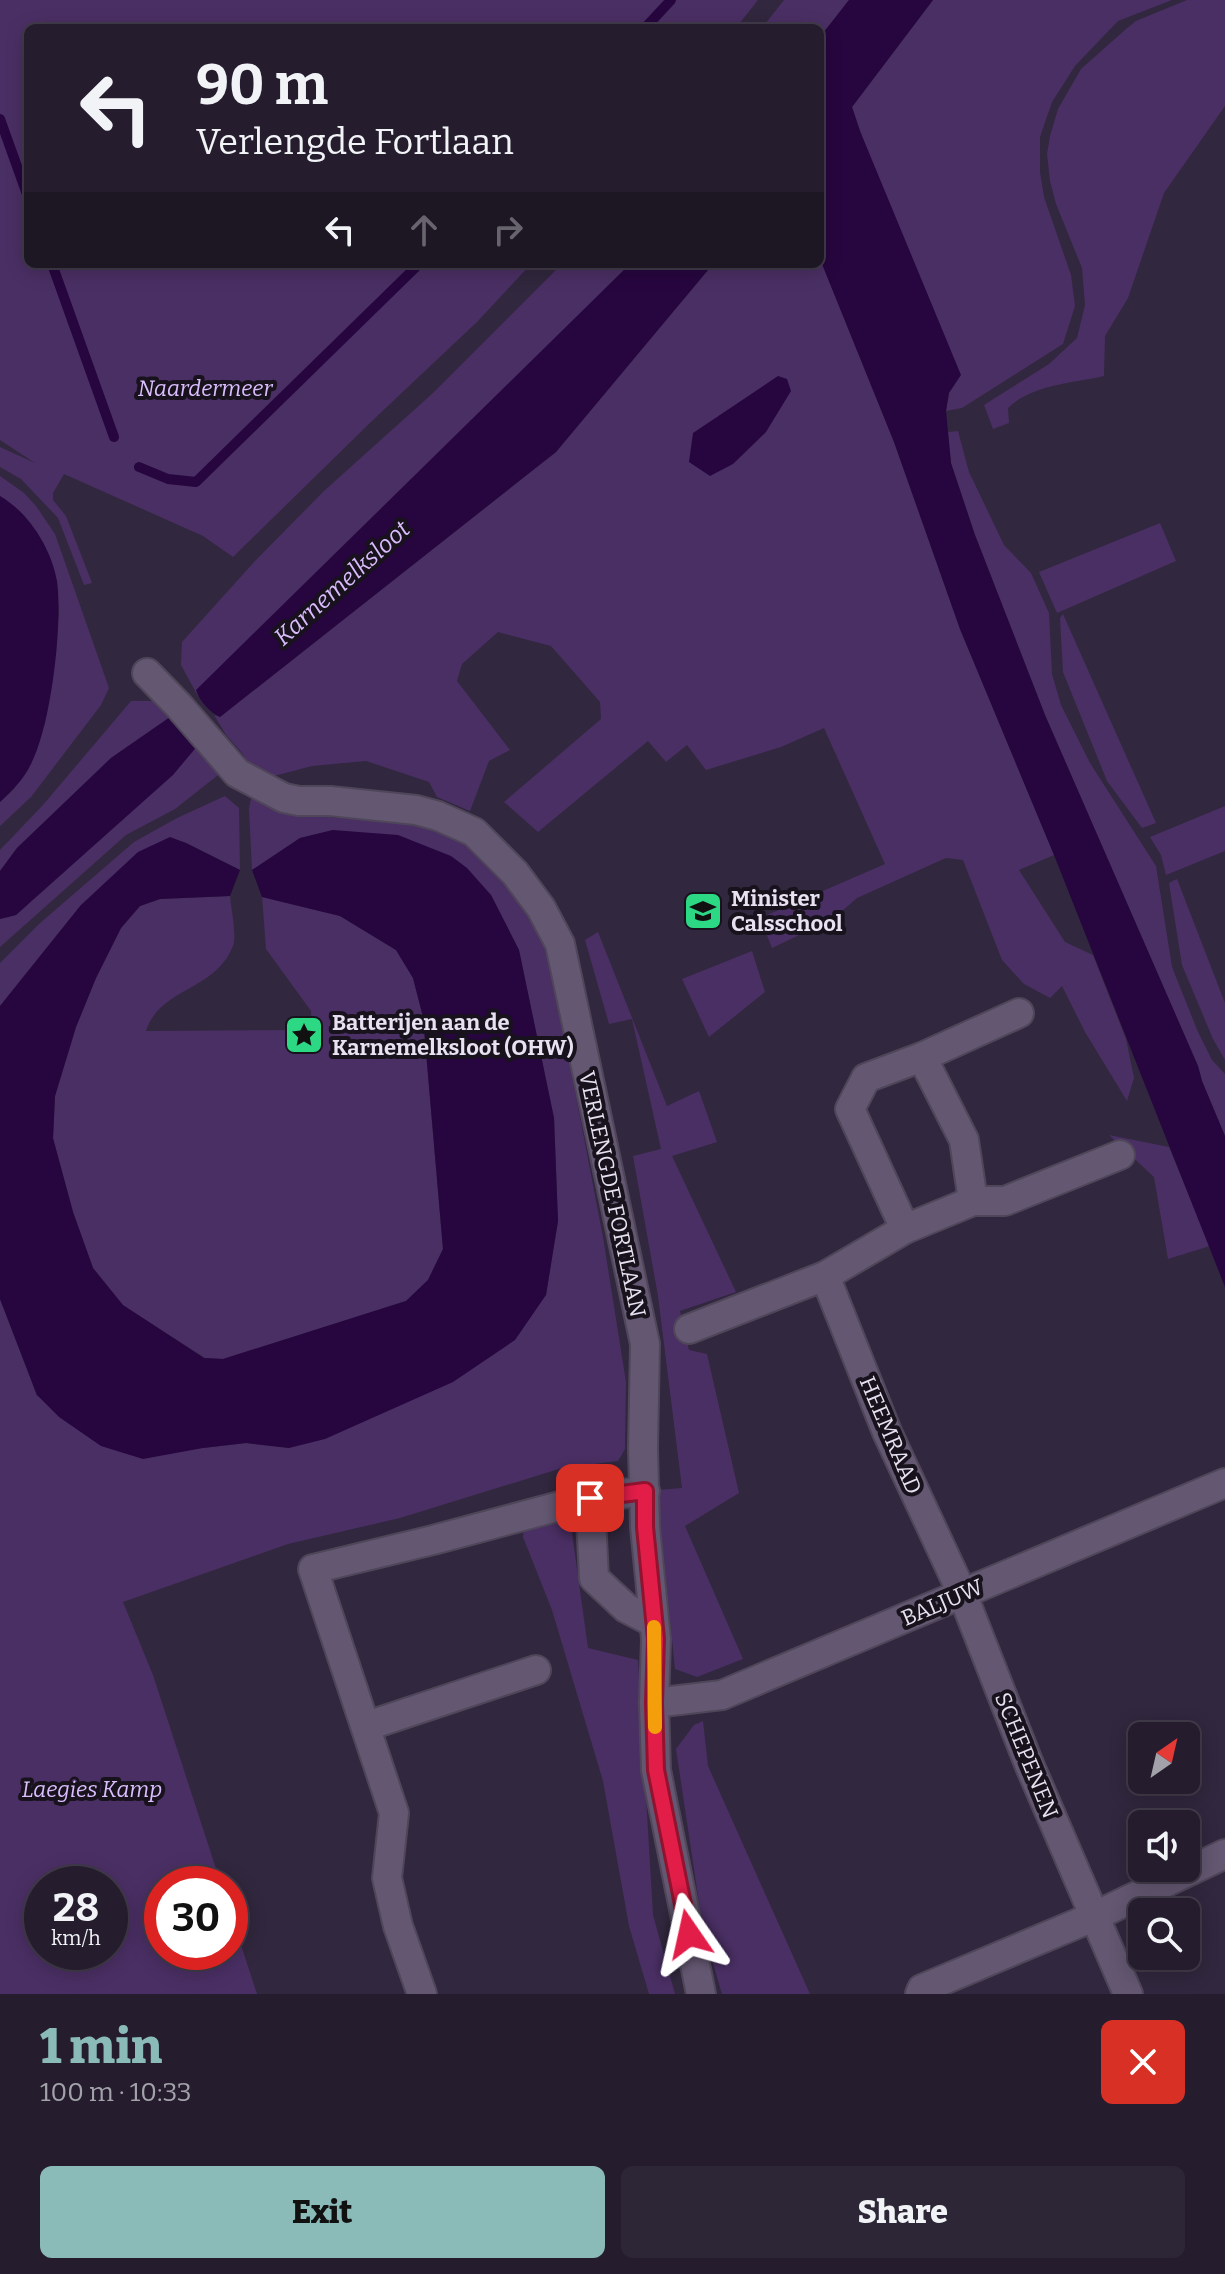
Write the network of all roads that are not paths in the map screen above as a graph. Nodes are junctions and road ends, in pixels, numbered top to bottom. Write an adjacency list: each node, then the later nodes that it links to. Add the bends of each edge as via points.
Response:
1 (147, 673): 10 (street, VERLENGDE FORTLAAN, via 237,773 284,798 438,816 474,832 541,908 560,944 645,1344)
2 (1019, 1013): 3 (street)
3 (922, 1057): 5 (street, via 964,1140); 6 (street, via 866,1078 850,1109)
4 (1120, 1155): 5 (street, via 1005,1201)
5 (973, 1201): 6 (street)
6 (905, 1229): 7 (street)
7 (825, 1276): 8 (street); 12 (street, HEEMRAAD, via 887,1432)
8 (689, 1329)
9 (1225, 1483): 12 (street, BALJUW)
10 (645, 1491): 11 (street); 13 (street, VERLENGDE FORTLAAN)
11 (590, 1498): 13 (street, via 594,1578 626,1608); 16 (street, via 313,1569)
12 (962, 1593): 15 (street, BALJUW, via 722,1695); 18 (street, SCHEPENEN)
13 (653, 1622): 15 (street, VERLENGDE FORTLAAN)
14 (536, 1670): 16 (street)
15 (654, 1703): 20 (street, VERLENGDE FORTLAAN, via 656,1770)
16 (367, 1726): 19 (street, via 394,1813 387,1878)
17 (1225, 1854): 18 (street)
18 (1093, 1917): 21 (street); 22 (street, SCHEPENEN)
19 (422, 1994)
20 (701, 1994)
21 (920, 1994)
22 (1128, 1994)

